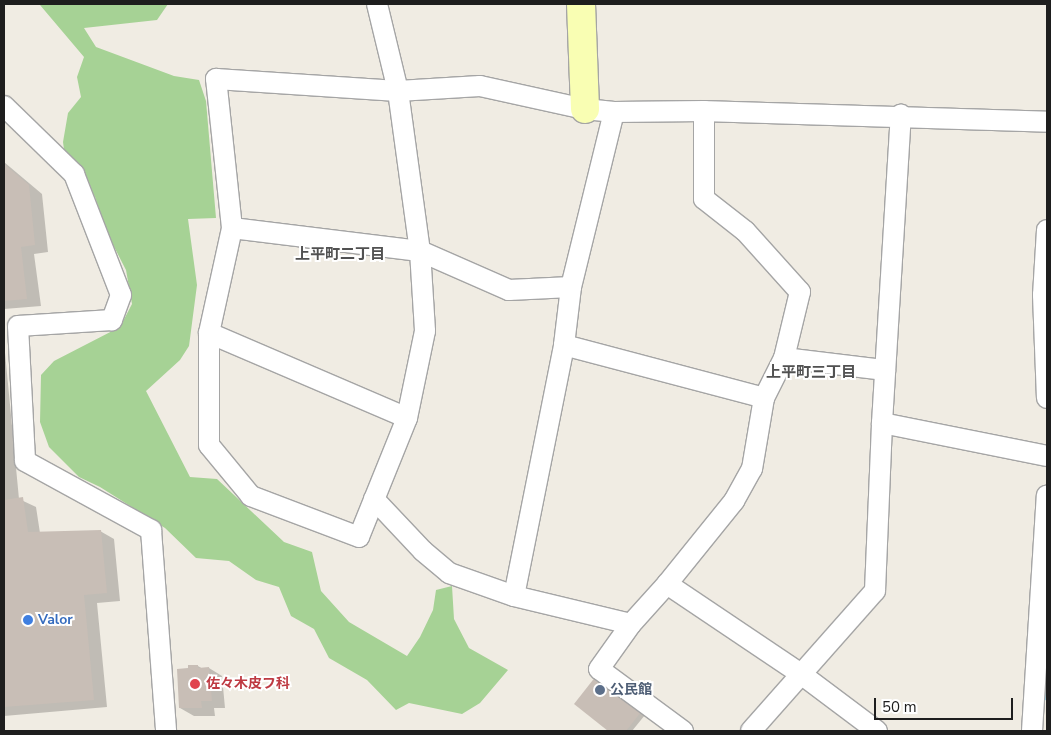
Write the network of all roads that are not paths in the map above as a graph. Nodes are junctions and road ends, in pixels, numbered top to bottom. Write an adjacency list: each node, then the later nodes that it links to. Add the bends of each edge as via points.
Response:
1 (377, 4): 3 (street)
2 (581, 4): 5 (street)
3 (398, 91): 5 (street, via 480,86); 10 (street, via 216,79); 12 (street)
4 (4, 106): 31 (street, via 74,174 121,295 112,320 18,326 25,461 150,530)
5 (585, 108): 7 (street)
6 (704, 111): 7 (street); 8 (street); 17 (street, via 704,199 745,232 800,292)
7 (614, 112): 13 (street)
8 (901, 115): 9 (street); 18 (street)
9 (1047, 122)
10 (232, 228): 12 (street); 15 (street)
11 (1047, 230): 14 (street)
12 (420, 251): 13 (street, via 509,290); 21 (street, via 426,331)
13 (571, 287): 16 (street)
14 (1045, 295): 20 (street)
15 (209, 333): 21 (street); 25 (street, via 209,445 251,496 359,537)
16 (564, 345): 19 (street); 27 (street)
17 (784, 358): 18 (street); 19 (street)
18 (885, 370): 22 (street)
19 (764, 398): 26 (street, via 752,469 734,501)
20 (1047, 398)
21 (407, 418): 25 (street)
22 (882, 423): 23 (street); 30 (street, via 875,591)
23 (1047, 456)
24 (1047, 495): 28 (street)
25 (374, 499): 27 (street, via 423,551 449,573)
26 (667, 584): 29 (street); 30 (street)
27 (514, 596): 29 (street)
28 (1043, 623): 35 (street)
29 (631, 624): 32 (street, via 599,669)
30 (801, 674): 33 (street); 34 (street)
31 (166, 731)
32 (683, 731)
33 (750, 731)
34 (877, 731)
35 (1032, 731)

